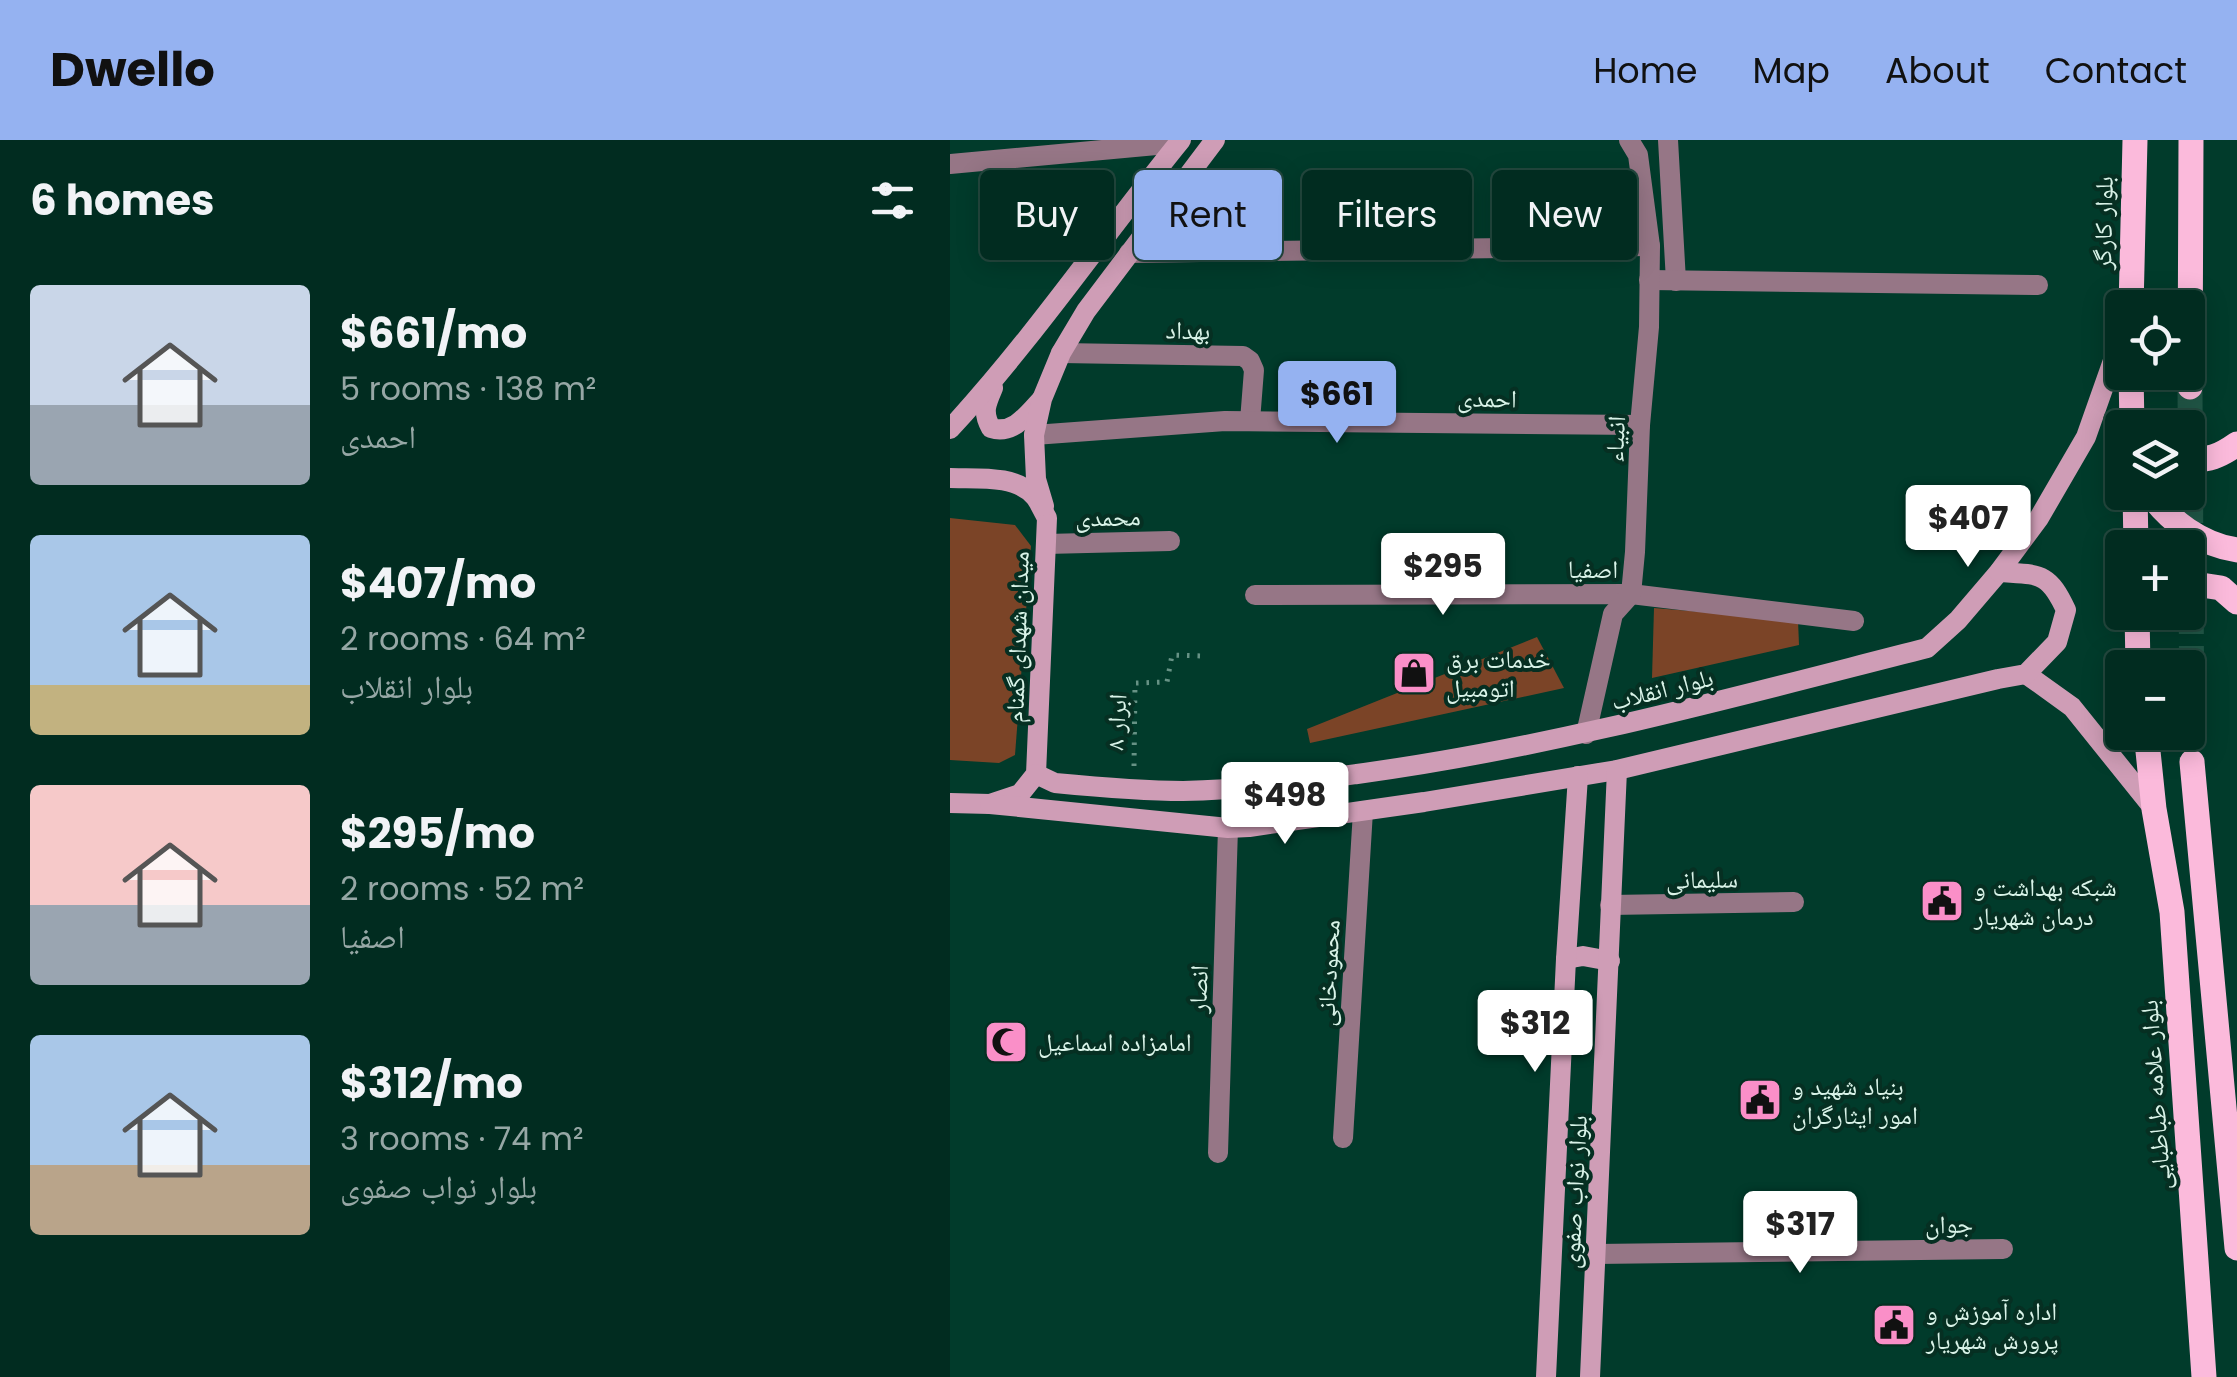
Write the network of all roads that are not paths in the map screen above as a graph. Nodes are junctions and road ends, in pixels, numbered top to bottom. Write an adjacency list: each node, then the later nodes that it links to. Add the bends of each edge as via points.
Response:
1 (1215, 140): 10 (main road)
2 (1629, 140): 9 (street, انبیاء, via 1638,155)
3 (1668, 140): 12 (street)
4 (2135, 140): 14 (main road, بلوار کارگر)
5 (2191, 140): 15 (main road)
6 (1180, 142): 7 (street); 17 (main road)
7 (1014, 149): 8 (street)
8 (950, 164)
9 (1650, 246): 10 (street); 11 (street, انبیاء)
10 (1129, 253): 16 (main road)
11 (1649, 280): 12 (street); 21 (street, انبیاء)
12 (1676, 281): 13 (street)
13 (2038, 285)
14 (2131, 290)
15 (2190, 290)
16 (1062, 353): 19 (main road); 20 (street, بهداد, via 1243,356 1254,370)
17 (998, 377): 19 (main road, via 984,408 991,428 1013,427); 22 (main road)
18 (2105, 383): 32 (main road, بلوار انقلاب, via 2086,437)
19 (1042, 399): 23 (main road)
20 (1250, 421): 21 (street, احمدی); 23 (street, احمدی)
21 (1640, 425): 34 (street, انبیاء)
22 (950, 428)
23 (1034, 435): 28 (main road)
24 (2237, 444): 25 (main road)
25 (2205, 460)
26 (950, 478): 28 (main road, میدان شهدای گمنام, via 1021,486)
27 (2165, 510): 31 (main road, via 2193,533)
28 (1047, 518): 30 (main road, میدان شهدای گمنام)
29 (1170, 541): 30 (street, محمدی)
30 (1046, 544): 43 (main road, میدان شهدای گمنام)
31 (2237, 550)
32 (2000, 572): 38 (main road, via 2040,575 2056,588 2066,610 2057,642); 39 (main road, بلوار انقلاب, via 1928,648)
33 (2205, 586): 36 (main road, via 2221,588)
34 (1631, 594): 35 (street, اصفیا); 37 (street, اصفیا); 39 (street, انبیاء, via 1613,614)
35 (1255, 595)
36 (2237, 602)
37 (1854, 621)
38 (2026, 674): 42 (main road); 47 (main road, via 2072,707)
39 (1586, 734): 43 (main road, بلوار انقلاب, via 1260,788 1133,789 1055,783)
40 (2148, 750): 47 (main road, بلوار علامه طباطبایی)
41 (2192, 762): 57 (main road)
42 (1617, 770): 44 (main road); 51 (main road, بلوار نواب صفوی)
43 (1036, 774): 46 (main road, via 1020,794)
44 (1578, 776): 48 (main road); 52 (main road, بلوار نواب صفوی)
45 (950, 803): 46 (main road)
46 (990, 804): 49 (main road)
47 (2154, 810): 61 (main road, بلوار علامه طباطبایی, via 2172,912)
48 (1363, 811): 49 (main road); 54 (street, محمودخانی)
49 (1228, 828): 55 (street, انصار)
50 (1794, 902): 51 (street, سلیمانی)
51 (1610, 904): 53 (main road, بلوار نواب صفوی)
52 (1566, 959): 53 (main road); 59 (main road, بلوار نواب صفوی)
53 (1610, 961): 58 (main road, بلوار نواب صفوی)
54 (1343, 1138)
55 (1218, 1153)
56 (2003, 1248): 58 (street, جوان)
57 (2237, 1248)
58 (1596, 1254): 60 (main road, بلوار نواب صفوی)
59 (1546, 1377)
60 (1590, 1377)
61 (2204, 1377)

